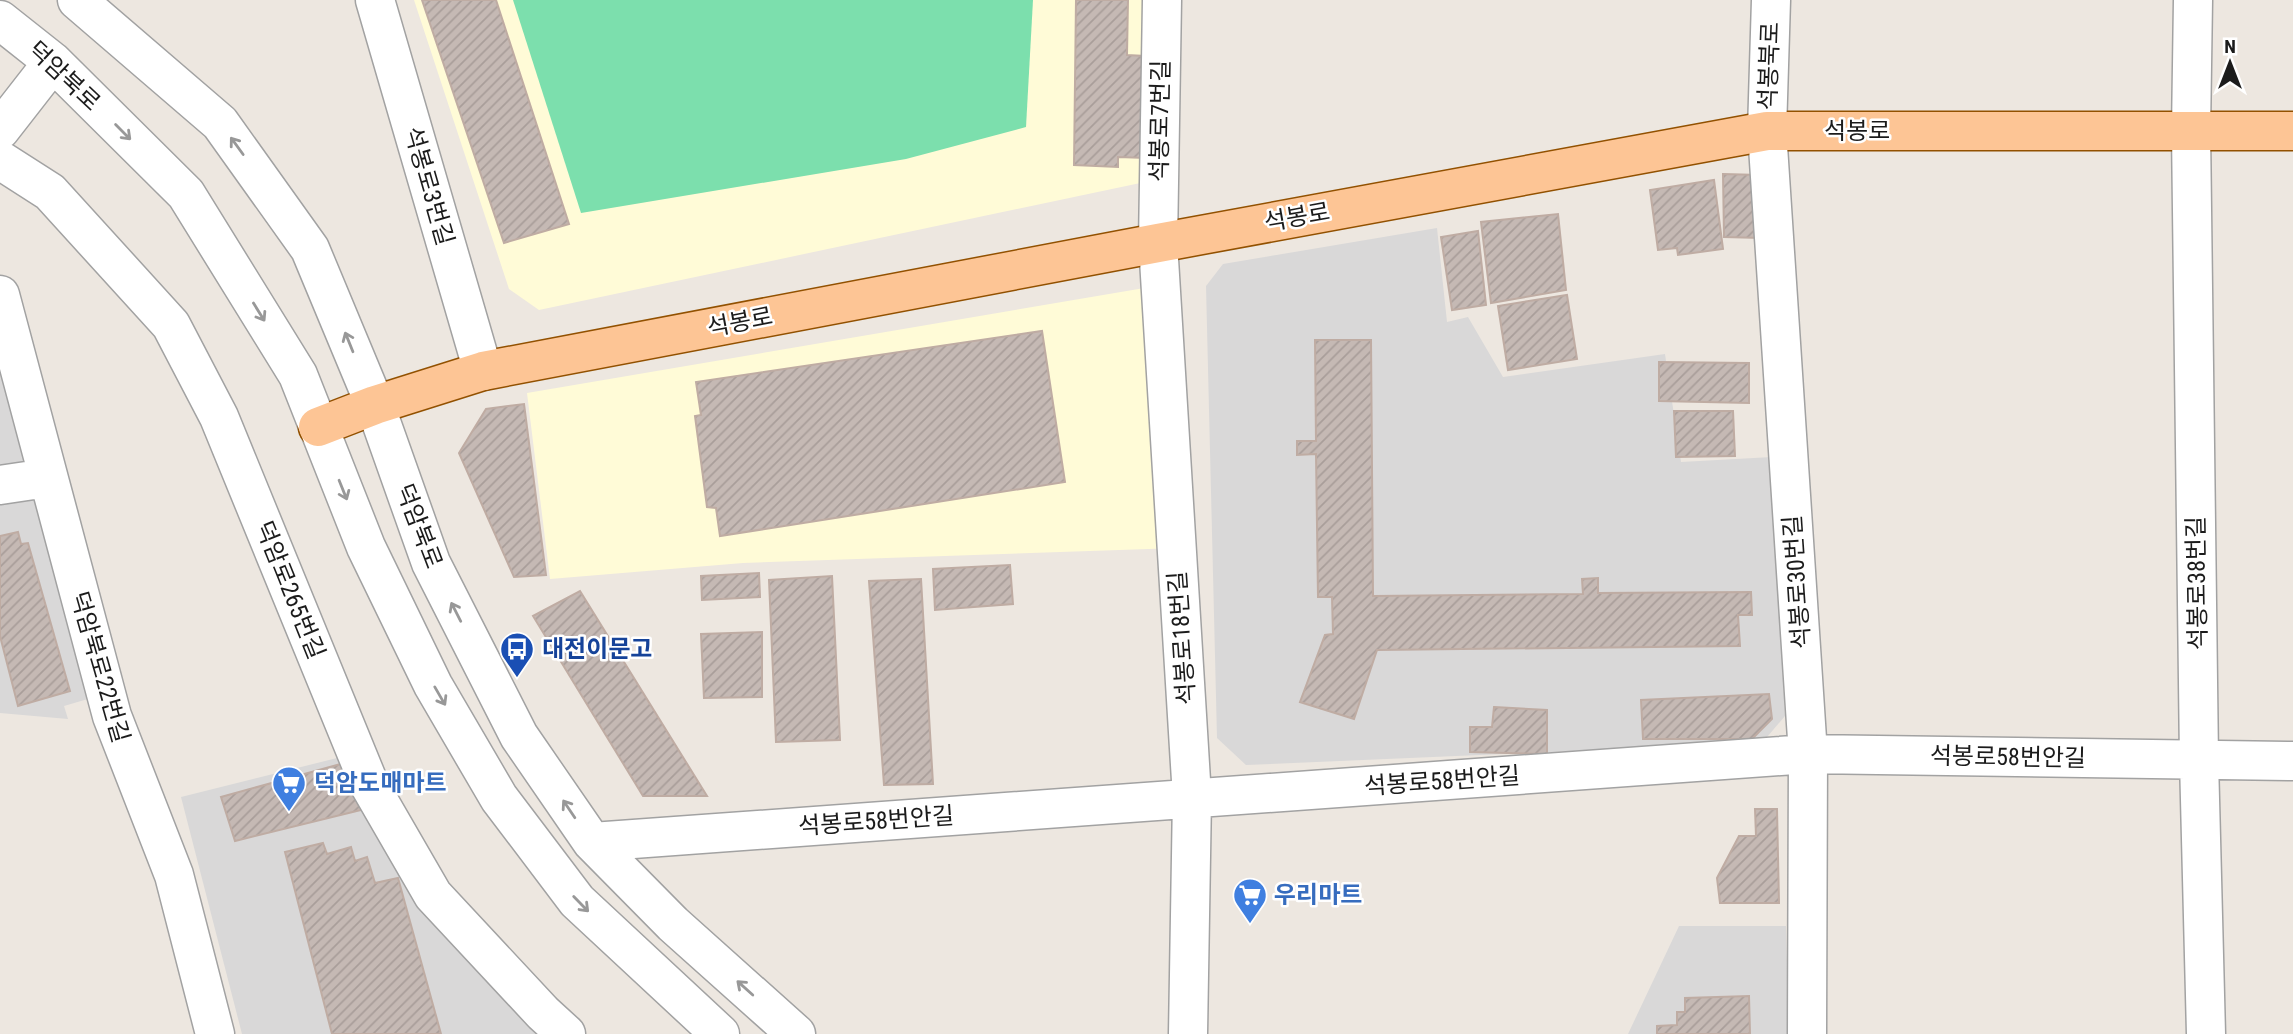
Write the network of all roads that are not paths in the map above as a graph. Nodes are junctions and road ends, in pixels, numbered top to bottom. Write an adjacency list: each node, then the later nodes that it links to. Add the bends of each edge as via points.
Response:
1 (77, 0): 16 (street, 덕암북로, one-way to 1, via 310,249 220,123)
2 (375, 0): 15 (street, 석봉로3번길)
3 (1162, 0): 13 (street, 석봉로7번길)
4 (1771, 0): 9 (street, 석봉북로)
5 (2193, 0): 10 (street, 석봉로38번길)
6 (0, 20): 7 (street, 덕암북로)
7 (53, 62): 8 (street); 17 (street, 덕암북로, one-way to 17, via 186,194 298,375)
8 (0, 130)
9 (1767, 131): 10 (main road, 석봉로); 13 (main road, 석봉로); 20 (street, 석봉로30번길)
10 (2191, 131): 11 (main road, 석봉로); 21 (street, 석봉로38번길)
11 (2293, 131)
12 (0, 159): 26 (street, 덕암로265번길, via 50,192 171,325 219,417 370,786 433,895)
13 (1158, 243): 15 (main road, 석봉로); 23 (street, 석봉로18번길)
14 (0, 295): 18 (street, 덕암북로22번길)
15 (483, 371): 16 (main road, 석봉로)
16 (375, 405): 17 (main road, 석봉로); 24 (street, 덕암북로, one-way to 16, via 519,736 431,563)
17 (318, 426): 27 (street, 덕암북로, one-way to 27, via 366,547 433,685 499,799 577,901)
18 (47, 478): 19 (street); 25 (street, 덕암북로22번길, via 111,716 174,875)
19 (0, 485)
20 (1808, 754): 21 (street, 석봉로58번안길); 23 (street, 석봉로58번안길); 30 (street, 석봉로30번길)
21 (2199, 760): 22 (street, 석봉로58번안길); 31 (street, 석봉로38번길)
22 (2293, 761)
23 (1192, 797): 24 (street, 석봉로58번안길); 29 (street, 석봉로18번길)
24 (592, 842): 28 (street, 덕암북로, one-way to 24, via 673,924)
25 (215, 1034)
26 (566, 1034)
27 (720, 1034)
28 (796, 1034)
29 (1188, 1034)
30 (1807, 1034)
31 (2206, 1034)

